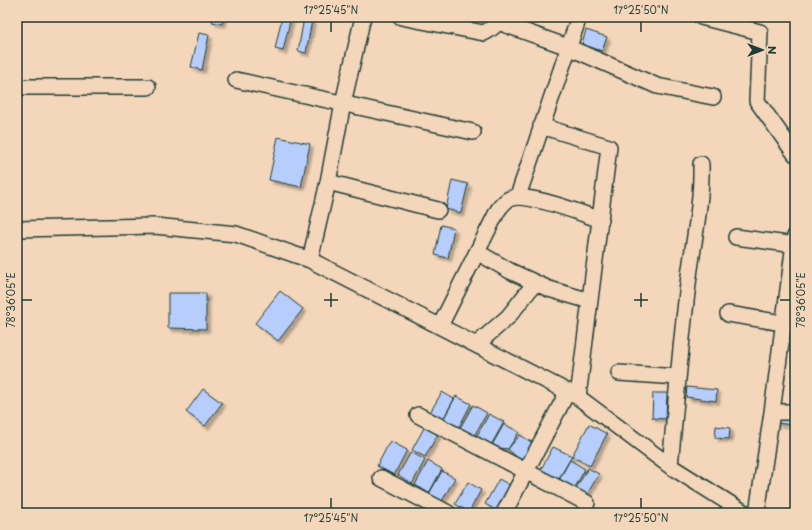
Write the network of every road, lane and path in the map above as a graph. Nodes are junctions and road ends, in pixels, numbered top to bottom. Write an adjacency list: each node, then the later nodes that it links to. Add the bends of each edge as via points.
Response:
1 (363, 17): 11 (street)
2 (401, 17): 5 (street, via 484,33 493,28)
3 (578, 17): 6 (street)
4 (701, 17): 14 (street, via 760,32 757,101)
5 (499, 19): 6 (street)
6 (568, 46): 10 (street, via 657,86); 12 (street)
7 (236, 80): 11 (street)
8 (17, 87): 9 (street)
9 (148, 87)
10 (713, 97)
11 (343, 103): 13 (street); 16 (street)
12 (541, 126): 17 (street); 19 (street, via 610,147)
13 (473, 132)
14 (795, 154)
15 (701, 164): 32 (street, via 698,219)
16 (328, 182): 18 (street); 24 (street)
17 (518, 196): 19 (street, via 557,205); 23 (street, via 508,199 498,210)
18 (438, 210)
19 (601, 220): 26 (street)
20 (17, 229): 24 (street, via 155,226 236,234)
21 (736, 237): 22 (street)
22 (795, 242): 28 (street)
23 (477, 252): 25 (street); 29 (street)
24 (310, 260): 29 (street)
25 (535, 283): 26 (street); 30 (street, via 508,317)
26 (590, 301): 33 (street)
27 (728, 314): 28 (street)
28 (789, 324): 34 (street)
29 (440, 326): 30 (street)
30 (476, 345): 33 (street)
31 (619, 373): 32 (street)
32 (678, 376): 37 (street)
33 (573, 394): 37 (street); 38 (street)
34 (772, 412): 35 (street); 44 (street)
35 (795, 412)
36 (418, 415): 38 (street)
37 (670, 466): 43 (street)
38 (526, 472): 40 (street); 42 (street)
39 (381, 478): 41 (street)
40 (587, 503)
41 (448, 513)
42 (504, 513)
43 (745, 513)
44 (756, 513)

